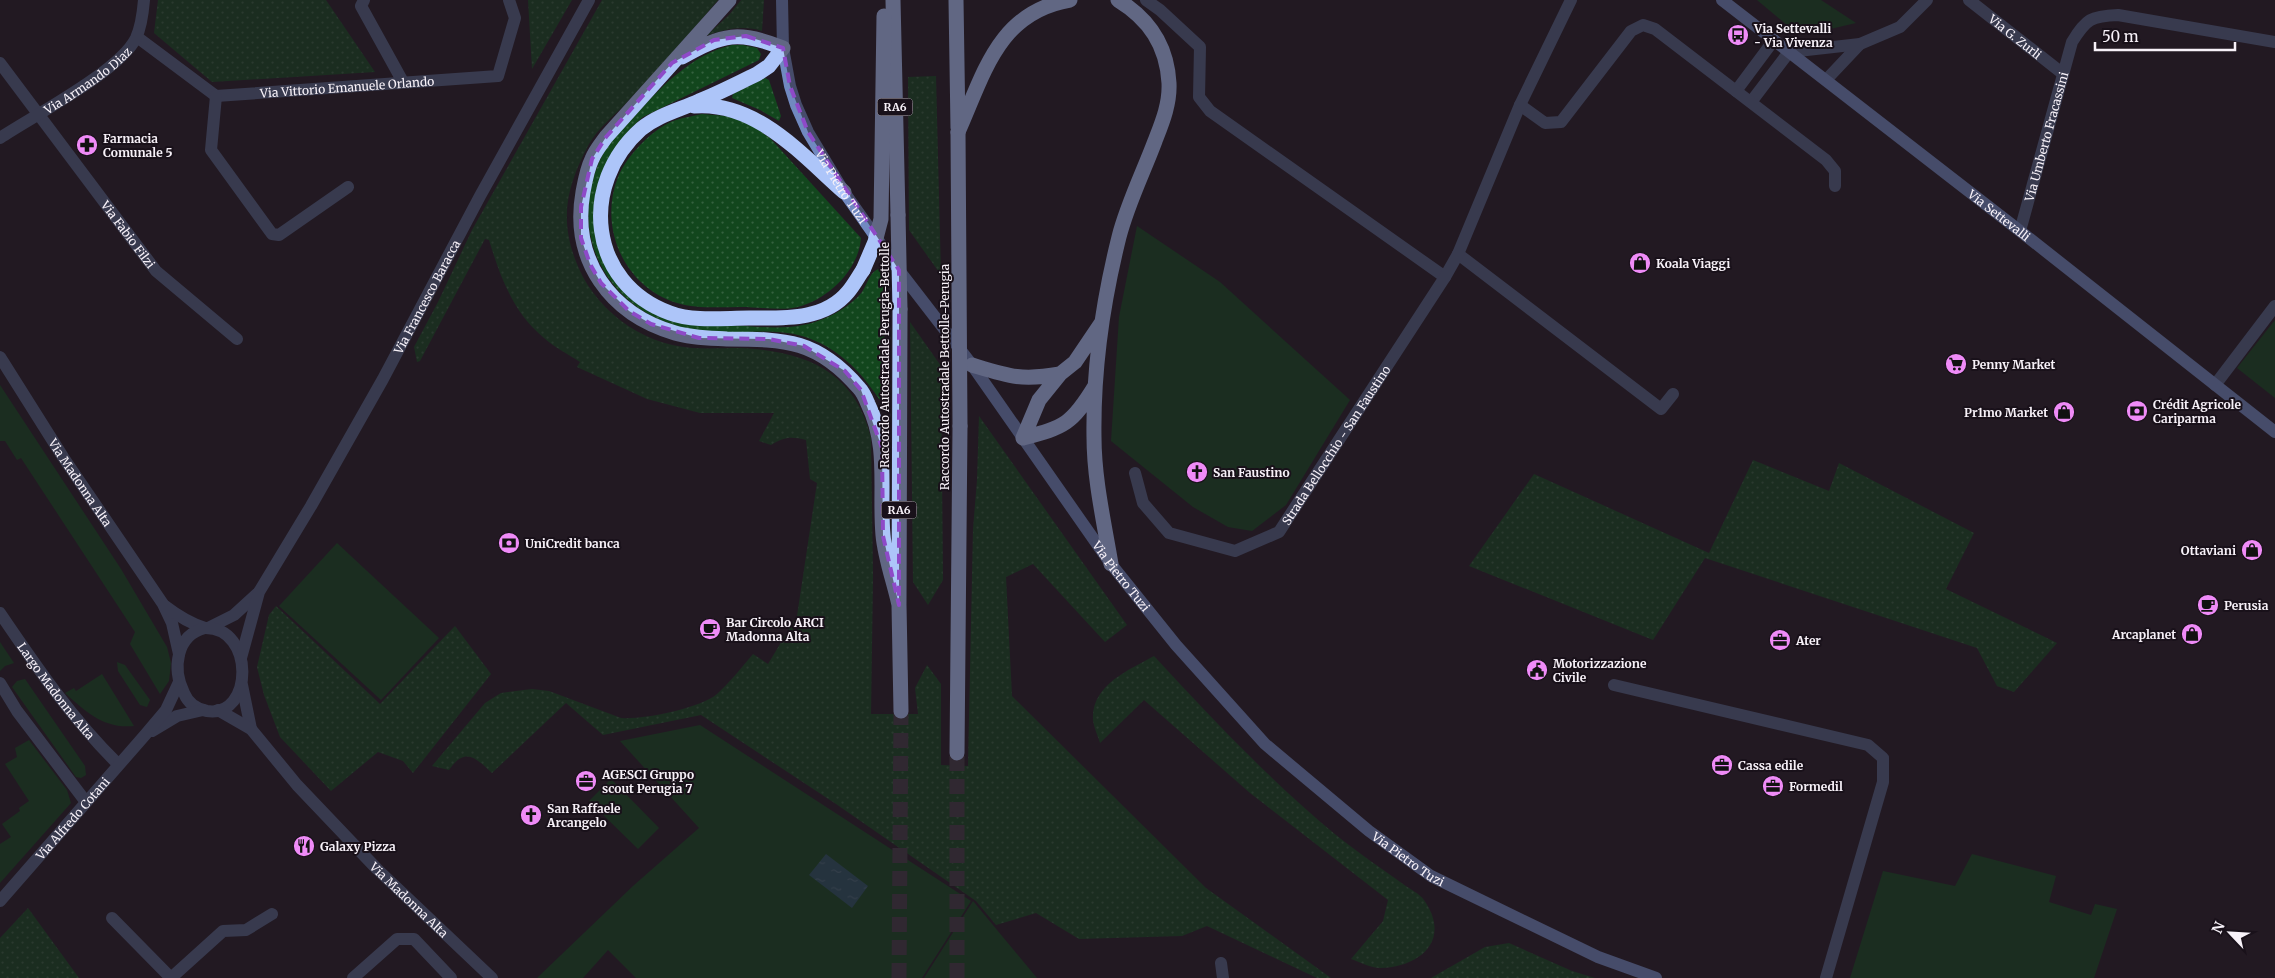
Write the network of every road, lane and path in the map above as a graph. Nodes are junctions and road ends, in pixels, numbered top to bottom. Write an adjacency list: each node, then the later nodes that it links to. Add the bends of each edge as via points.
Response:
1 (144, 0): 17 (street, Via Armando Diaz)
2 (364, 0): 27 (street, via 361,6)
3 (509, 0): 27 (street, Via Vittorio Emanuele Orlando, via 514,18 498,76)
4 (589, 0): 55 (street, Via Francesco Baracca, via 378,388)
5 (729, 0): 24 (highway)
6 (782, 0): 21 (main road, Via Pietro Tuzi)
7 (885, 0): 32 (highway, bridge, via 881,219 863,270 848,292 835,303 806,316 683,316 660,309 636,294 612,266 599,217 600,201 612,166 624,146 643,128 655,119)
8 (893, 0): 57 (highway, Raccordo Autostradale Perugia-Bettolle / RA6, bridge, via 900,309)
9 (956, 0): 34 (highway, Raccordo Autostradale Bettolle-Perugia)
10 (1070, 0): 34 (highway, via 1039,9 1013,28 986,65)
11 (1118, 0): 43 (highway, via 1150,25 1164,52 1169,84 1166,111 1119,236)
12 (1146, 0): 41 (street, via 1200,47 1199,97 1210,111)
13 (1571, 0): 31 (street, Strada Bellocchio - San Faustino)
14 (1722, 0): 18 (main road, Via Settevalli)
15 (1927, 0): 20 (street, via 1900,27)
16 (1969, 0): 25 (street, Via G. Zurli)
17 (136, 37): 29 (street); 33 (street, Via Armando Diaz, via 125,53 85,85)
18 (1774, 40): 22 (main road, Via Settevalli); 28 (street)
19 (2275, 42): 25 (street, Via Umberto Fracassini, via 2118,15 2095,16 2082,25 2072,42)
20 (1860, 44): 22 (street); 26 (street)
21 (783, 48): 24 (highway, via 746,36 733,36 714,40); 32 (highway, via 769,66 757,74); 38 (main road, Via Pietro Tuzi, via 796,105 808,132)
22 (1789, 52): 26 (main road, Via Settevalli); 30 (street)
23 (0, 63): 33 (street, Via Fabio Filzi)
24 (672, 63): 57 (highway, via 606,137 592,159 580,207 581,238 590,264 613,296 651,324 699,338 789,341 804,346 845,371 862,390 874,417 882,448 883,536)
25 (2062, 73): 39 (street, Via Umberto Fracassini)
26 (1826, 80): 39 (main road, Via Settevalli)
27 (403, 82): 29 (street, Via Vittorio Emanuele Orlando)
28 (1736, 91): 30 (street); 31 (street, via 1655,28 1643,25 1630,31 1561,122 1545,124)
29 (216, 96): 37 (street, via 211,150 272,234 279,235)
30 (1751, 102): 36 (street, via 1826,160 1835,171)
31 (1520, 105): 40 (street, Strada Bellocchio - San Faustino)
32 (685, 107): 38 (highway, via 714,106 748,115 777,135)
33 (38, 113): 35 (street, Via Armando Diaz); 44 (street, Via Fabio Filzi, via 156,271)
34 (958, 132): 71 (highway, Raccordo Autostradale Bettolle-Perugia, bridge)
35 (0, 138)
36 (1835, 186)
37 (348, 188)
38 (844, 192): 46 (main road, Via Pietro Tuzi)
39 (2020, 231): 48 (main road, Via Settevalli)
40 (1458, 254): 41 (street, Strada Bellocchio - San Faustino); 50 (street, via 1662,409)
41 (1445, 277): 53 (street, Strada Bellocchio - San Faustino, via 1280,532 1235,552 1169,533 1143,502)
42 (2275, 306): 48 (street)
43 (1103, 321): 47 (highway, via 1075,362); 49 (highway)
44 (237, 338)
45 (0, 357): 56 (street, Via Madonna Alta)
46 (972, 365): 47 (highway, via 1013,378); 52 (main road, Via Pietro Tuzi)
47 (1060, 374): 52 (highway, via 1039,400)
48 (2215, 384): 51 (main road, Via Settevalli)
49 (1096, 385): 52 (highway, via 1068,422 1056,429); 54 (highway, via 1095,446)
50 (1673, 394)
51 (2275, 432)
52 (1023, 438): 54 (main road, Via Pietro Tuzi)
53 (1134, 473)
54 (1111, 564): 83 (main road, Via Pietro Tuzi, via 1176,644 1265,744 1369,831 1431,876 1598,957)
55 (259, 592): 59 (street, Via Francesco Baracca, via 234,615); 61 (street, Via Francesco Baracca)
56 (163, 604): 59 (street, Via Madonna Alta, via 191,624); 60 (street, Via Madonna Alta, via 172,623)
57 (899, 605): 68 (highway, Raccordo Autostradale Perugia-Bettolle / RA6)
58 (0, 613): 72 (street, Largo Madonna Alta, via 90,737)
59 (208, 628): 60 (street, via 198,630 185,640); 61 (street, Via Madonna Alta, via 228,634)
60 (179, 654): 63 (street, Via Madonna Alta)
61 (241, 658): 62 (street, Via Madonna Alta)
62 (242, 680): 67 (street, Via Madonna Alta, via 237,696); 69 (street, Via Madonna Alta)
63 (179, 682): 66 (street, Via Madonna Alta, via 189,702); 70 (street, Via Alfredo Cotani, via 166,710)
64 (0, 683): 73 (street, via 17,711)
65 (1614, 685): 84 (street, via 1868,745 1884,758 1883,782)
66 (203, 710): 67 (street, Via Madonna Alta); 70 (street, Via Alfredo Cotani, via 177,716)
67 (218, 710): 69 (street, Via Madonna Alta)
68 (901, 711)
69 (252, 729): 78 (street, Via Madonna Alta, via 298,785 377,869)
70 (146, 735): 72 (street, Via Alfredo Cotani)
71 (957, 754)
72 (118, 764): 73 (street, Via Alfredo Cotani)
73 (86, 802): 74 (street, Via Alfredo Cotani)
74 (0, 901)
75 (272, 914): 79 (street, via 246,930 223,931)
76 (112, 918): 79 (street)
77 (1221, 963): 82 (street)
78 (486, 976)
79 (170, 977)
80 (353, 978): 81 (street, via 397,939 414,938)
81 (451, 978)
82 (1223, 978)
83 (1656, 978)
84 (1826, 978)

